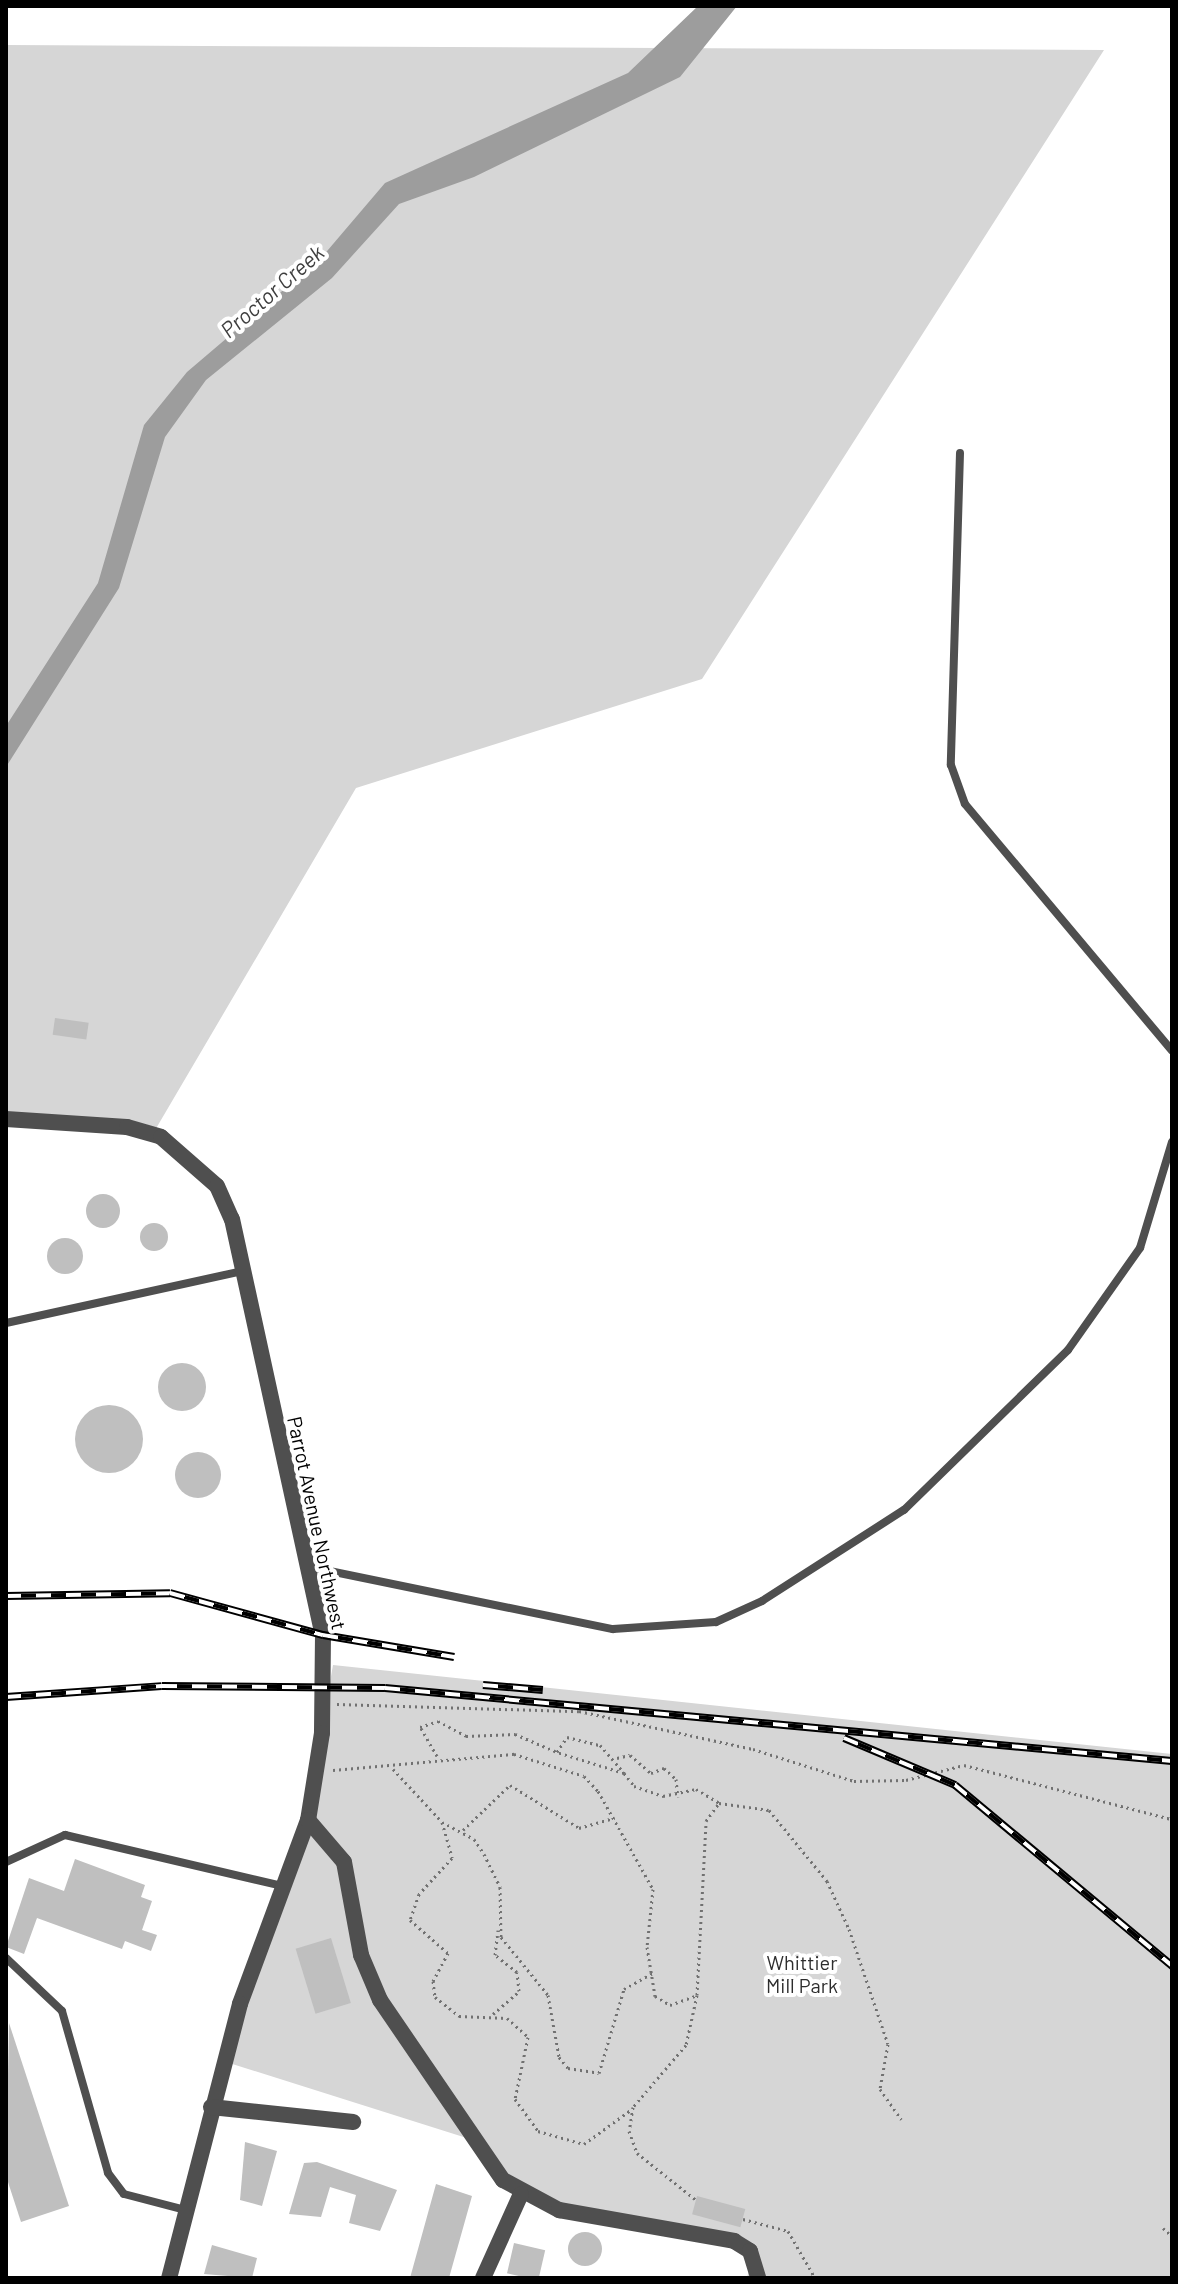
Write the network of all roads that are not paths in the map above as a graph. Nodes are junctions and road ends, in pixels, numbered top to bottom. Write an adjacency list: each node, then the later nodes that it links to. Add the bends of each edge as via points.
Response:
1 (960, 453): 2 (lane, via 951,765 965,804)
2 (1172, 1050)
3 (6, 1119): 5 (street, Parrot Avenue Northwest, via 127,1127 182,1150 217,1186)
4 (1172, 1142): 7 (lane, via 1140,1248 1068,1350 904,1510 762,1601 716,1622 613,1629)
5 (243, 1271): 6 (lane); 7 (street, Parrot Avenue Northwest)
6 (6, 1323)
7 (306, 1566): 8 (street, Parrot Avenue Northwest, via 323,1635 318,1770)
8 (308, 1820): 10 (street, Parrot Avenue Northwest); 14 (street, via 344,1862 361,1955 380,2000 488,2163)
9 (6, 1862): 10 (lane, via 65,1835)
10 (284, 1886): 12 (street, Parrot Avenue Northwest, via 254,1961)
11 (6, 1958): 15 (lane, via 62,2011 108,2173 124,2194)
12 (211, 2107): 13 (street); 15 (street, Parrot Avenue Northwest)
13 (353, 2122)
14 (521, 2194): 17 (street); 18 (street, via 559,2210 746,2248)
15 (186, 2210): 16 (street, Parrot Avenue Northwest)
16 (169, 2278)
17 (483, 2278)
18 (758, 2278)

